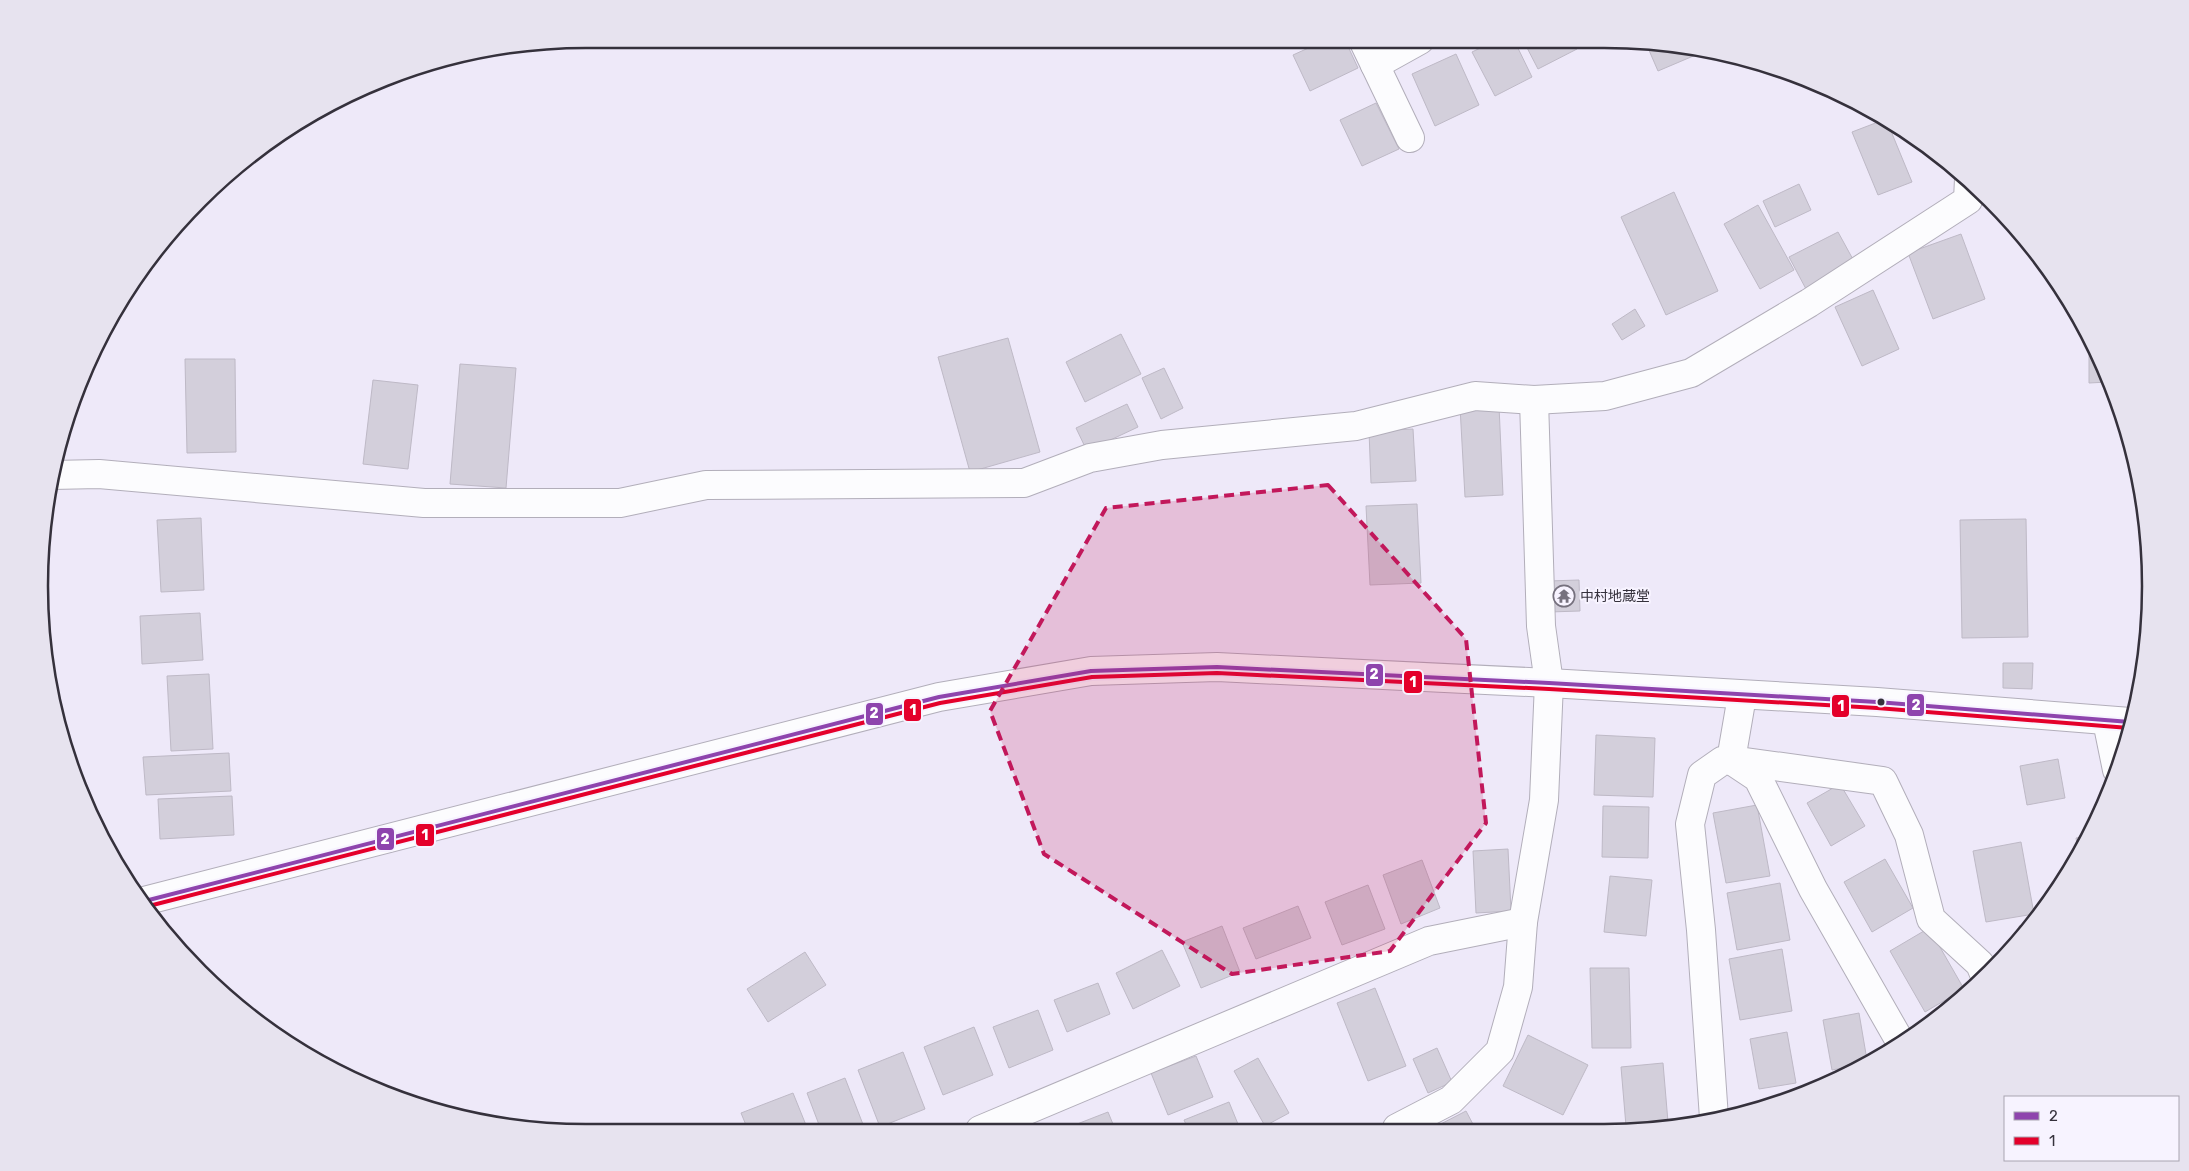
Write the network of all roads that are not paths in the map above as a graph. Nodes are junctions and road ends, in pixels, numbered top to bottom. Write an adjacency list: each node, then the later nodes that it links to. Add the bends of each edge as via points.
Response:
1 (1367, 48): 3 (street)
2 (1406, 48): 3 (street)
3 (1375, 65): 4 (street)
4 (1410, 138)
5 (1968, 191): 6 (street, via 1968,200 1809,303 1691,373 1605,396)
6 (1534, 400): 7 (street, via 1475,396 1356,426 1162,445 1090,458 1024,482 706,485 620,503 424,503 99,474); 8 (street, via 1541,626)
7 (59, 475)
8 (1550, 682): 9 (street); 13 (street, via 1217,667 1091,671 939,697); 14 (street, via 1544,800)
9 (1742, 696): 10 (street, via 1877,702); 12 (street)
10 (2118, 722): 11 (street)
11 (2118, 743)
12 (1731, 760): 15 (street, via 1883,781 1909,834 1931,919); 16 (street, via 1758,778 1813,889); 17 (street, via 1722,761 1702,775 1690,824)
13 (149, 900)
14 (1523, 922): 18 (street, via 1429,941); 19 (street, via 1518,986 1500,1051 1450,1100)
15 (1982, 968)
16 (1897, 1036)
17 (1714, 1112)
18 (994, 1124)
19 (1405, 1124)

